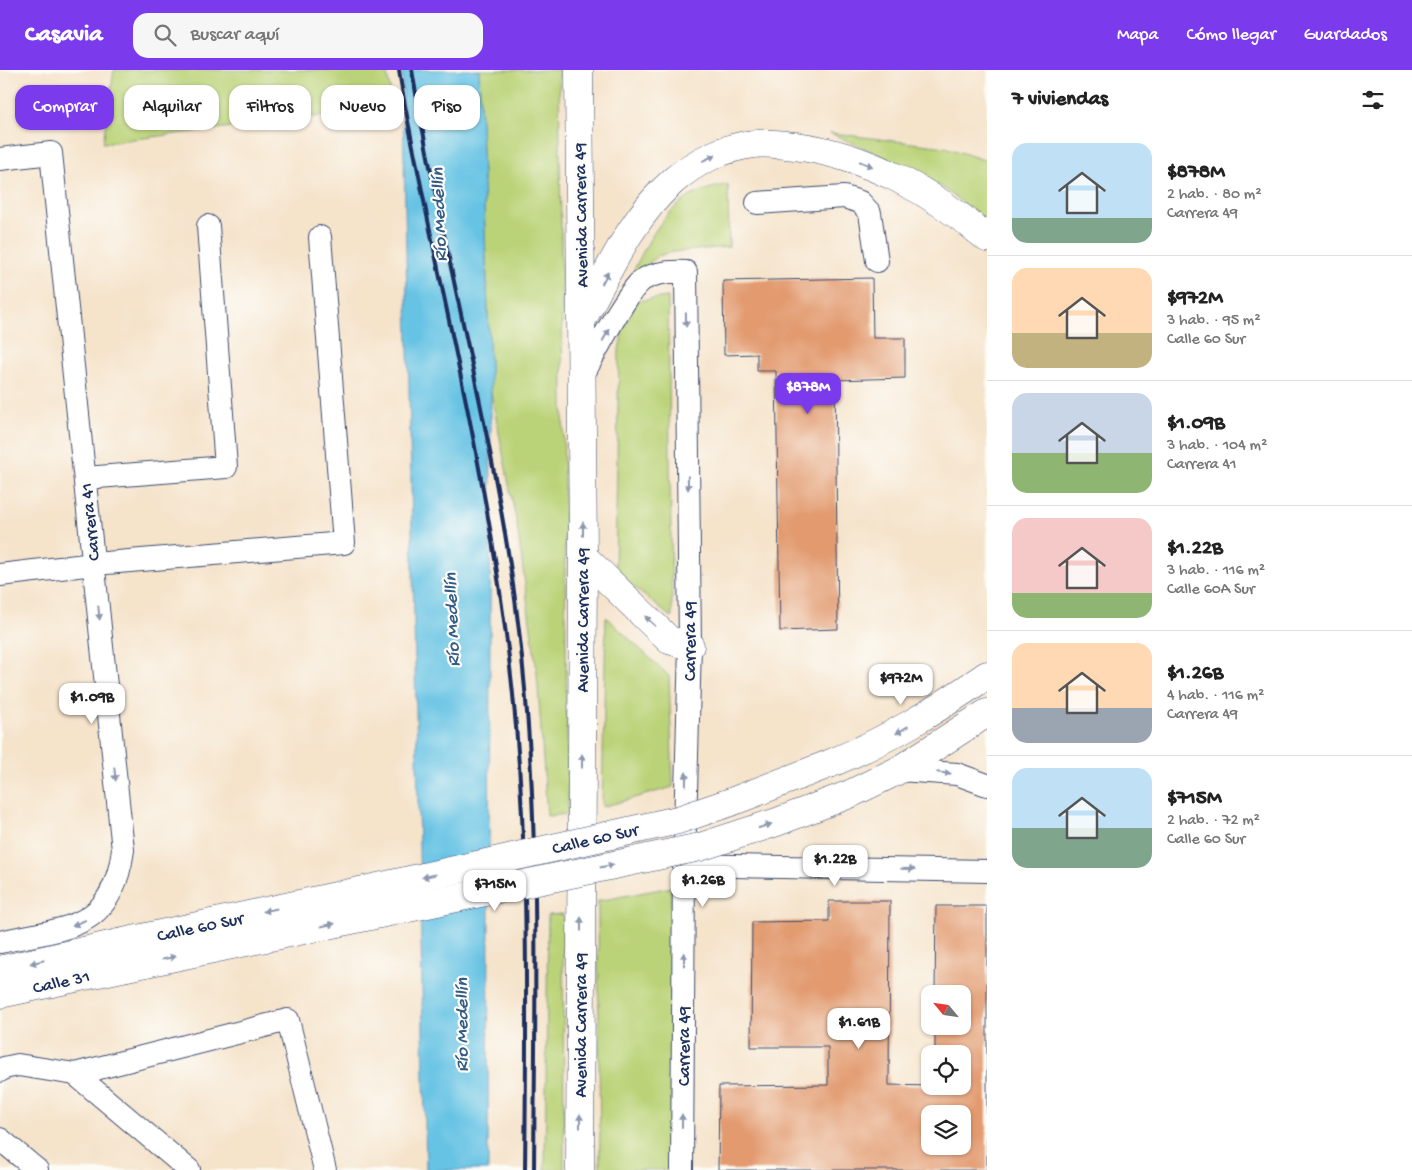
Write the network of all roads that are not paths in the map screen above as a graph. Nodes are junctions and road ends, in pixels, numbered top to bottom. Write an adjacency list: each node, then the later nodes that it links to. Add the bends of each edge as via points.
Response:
1 (579, 70): 8 (main road, Avenida Carrera 49)
2 (0, 159): 10 (street, Carrera 41, via 51,154)
3 (757, 203): 7 (street, via 844,197 860,202 870,213)
4 (208, 226): 10 (street, via 226,467)
5 (320, 237): 12 (street, via 344,543)
6 (987, 238): 8 (main road, one-way to 6, via 631,229 672,181 724,150 754,144 781,144 811,148 867,164 930,197)
7 (877, 262)
8 (581, 321): 9 (main road, Avenida Carrera 49)
9 (582, 376): 11 (main road, Avenida Carrera 49, one-way to 9); 14 (street, Carrera 49, one-way to 14, via 642,280 655,274 686,272)
10 (85, 478): 12 (street, Carrera 41)
11 (583, 556): 14 (main road, one-way to 11, via 669,640); 31 (main road, Avenida Carrera 49, one-way to 11)
12 (94, 564): 13 (street); 21 (street, Carrera 41, one-way to 21, via 123,850 121,870 113,890 89,918 72,926)
13 (0, 575)
14 (690, 646): 19 (street, Carrera 49, one-way to 14)
15 (987, 675): 22 (main road, Calle 60 Sur, one-way to 22, bridge, via 890,737 829,764 678,820 392,884)
16 (987, 713): 17 (main road, Calle 60 Sur)
17 (899, 770): 18 (street, one-way to 18, via 957,774); 22 (main road, Calle 60 Sur, one-way to 17, bridge, via 700,847 850,794)
18 (987, 785)
19 (684, 865): 20 (street, one-way to 20); 32 (street, Carrera 49, one-way to 19)
20 (987, 871)
21 (0, 942)
22 (120, 955): 23 (main road, Calle 31, one-way to 23); 24 (main road, Calle 31)
23 (0, 970)
24 (0, 994)
25 (0, 1071): 26 (street, via 18,1065)
26 (75, 1074): 29 (street); 30 (street, via 288,1020)
27 (0, 1139): 28 (street)
28 (37, 1170)
29 (189, 1170)
30 (325, 1170)
31 (580, 1170)
32 (682, 1170)

